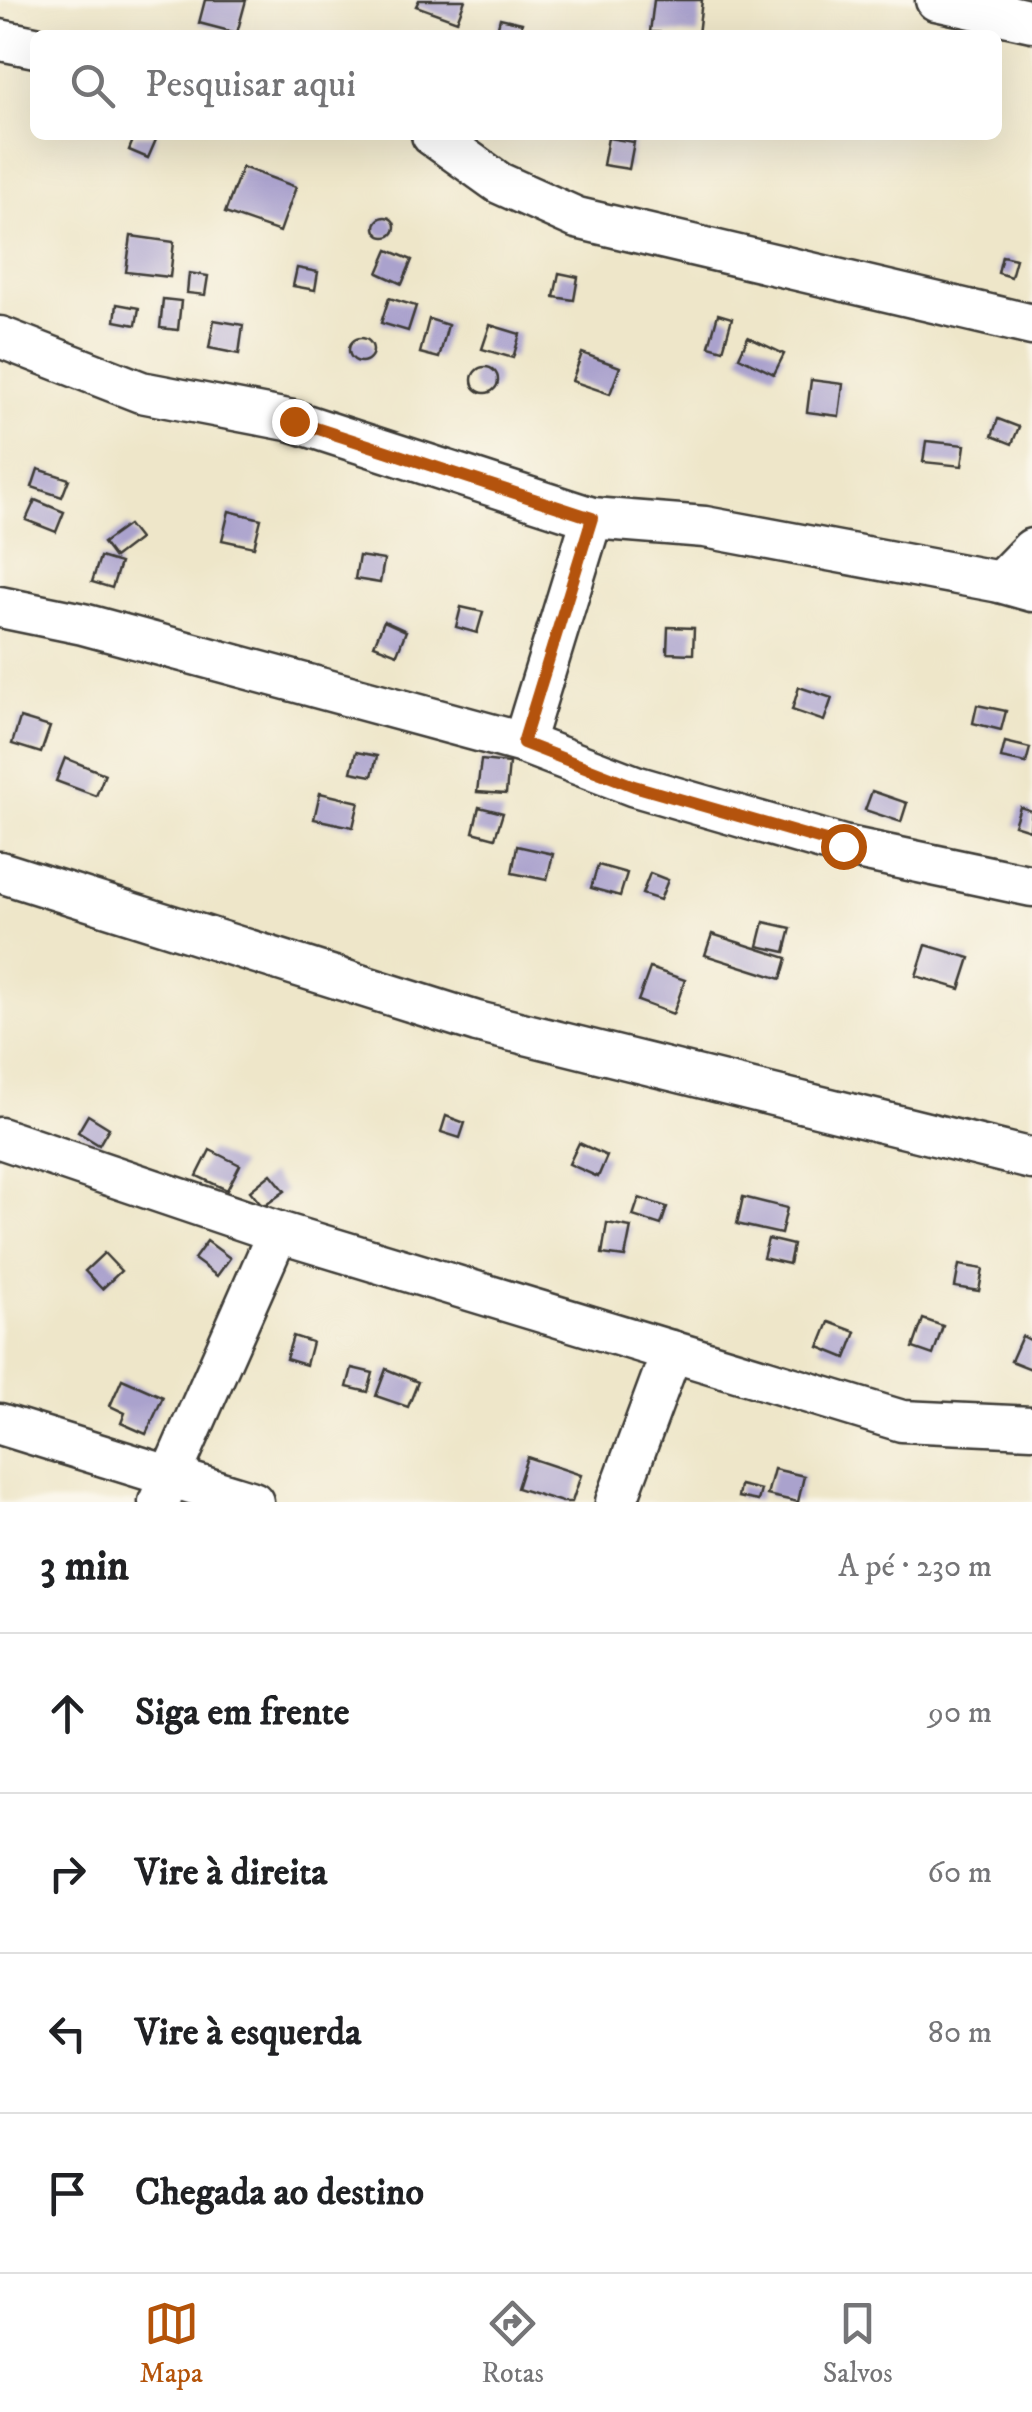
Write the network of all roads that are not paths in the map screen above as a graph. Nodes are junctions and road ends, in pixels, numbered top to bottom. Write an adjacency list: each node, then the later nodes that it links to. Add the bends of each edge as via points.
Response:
1 (936, 0): 2 (street)
2 (1032, 20)
3 (0, 40): 4 (street)
4 (30, 46)
5 (439, 140): 6 (street, via 498,183 577,218)
6 (1032, 324)
7 (0, 338): 8 (street, via 142,392 294,421)
8 (592, 518): 10 (street, via 705,527); 12 (street)
9 (1032, 548): 10 (street)
10 (1016, 587)
11 (0, 607): 12 (street)
12 (523, 743): 14 (street, via 634,786 843,846)
13 (0, 872): 16 (street, via 478,1022)
14 (1032, 886)
15 (0, 1138): 17 (street)
16 (1032, 1159)
17 (278, 1232): 18 (street); 21 (street)
18 (672, 1351): 20 (street, via 902,1421); 23 (street)
19 (0, 1424): 21 (street)
20 (1032, 1427)
21 (164, 1488): 22 (street)
22 (252, 1502)
23 (616, 1502)

